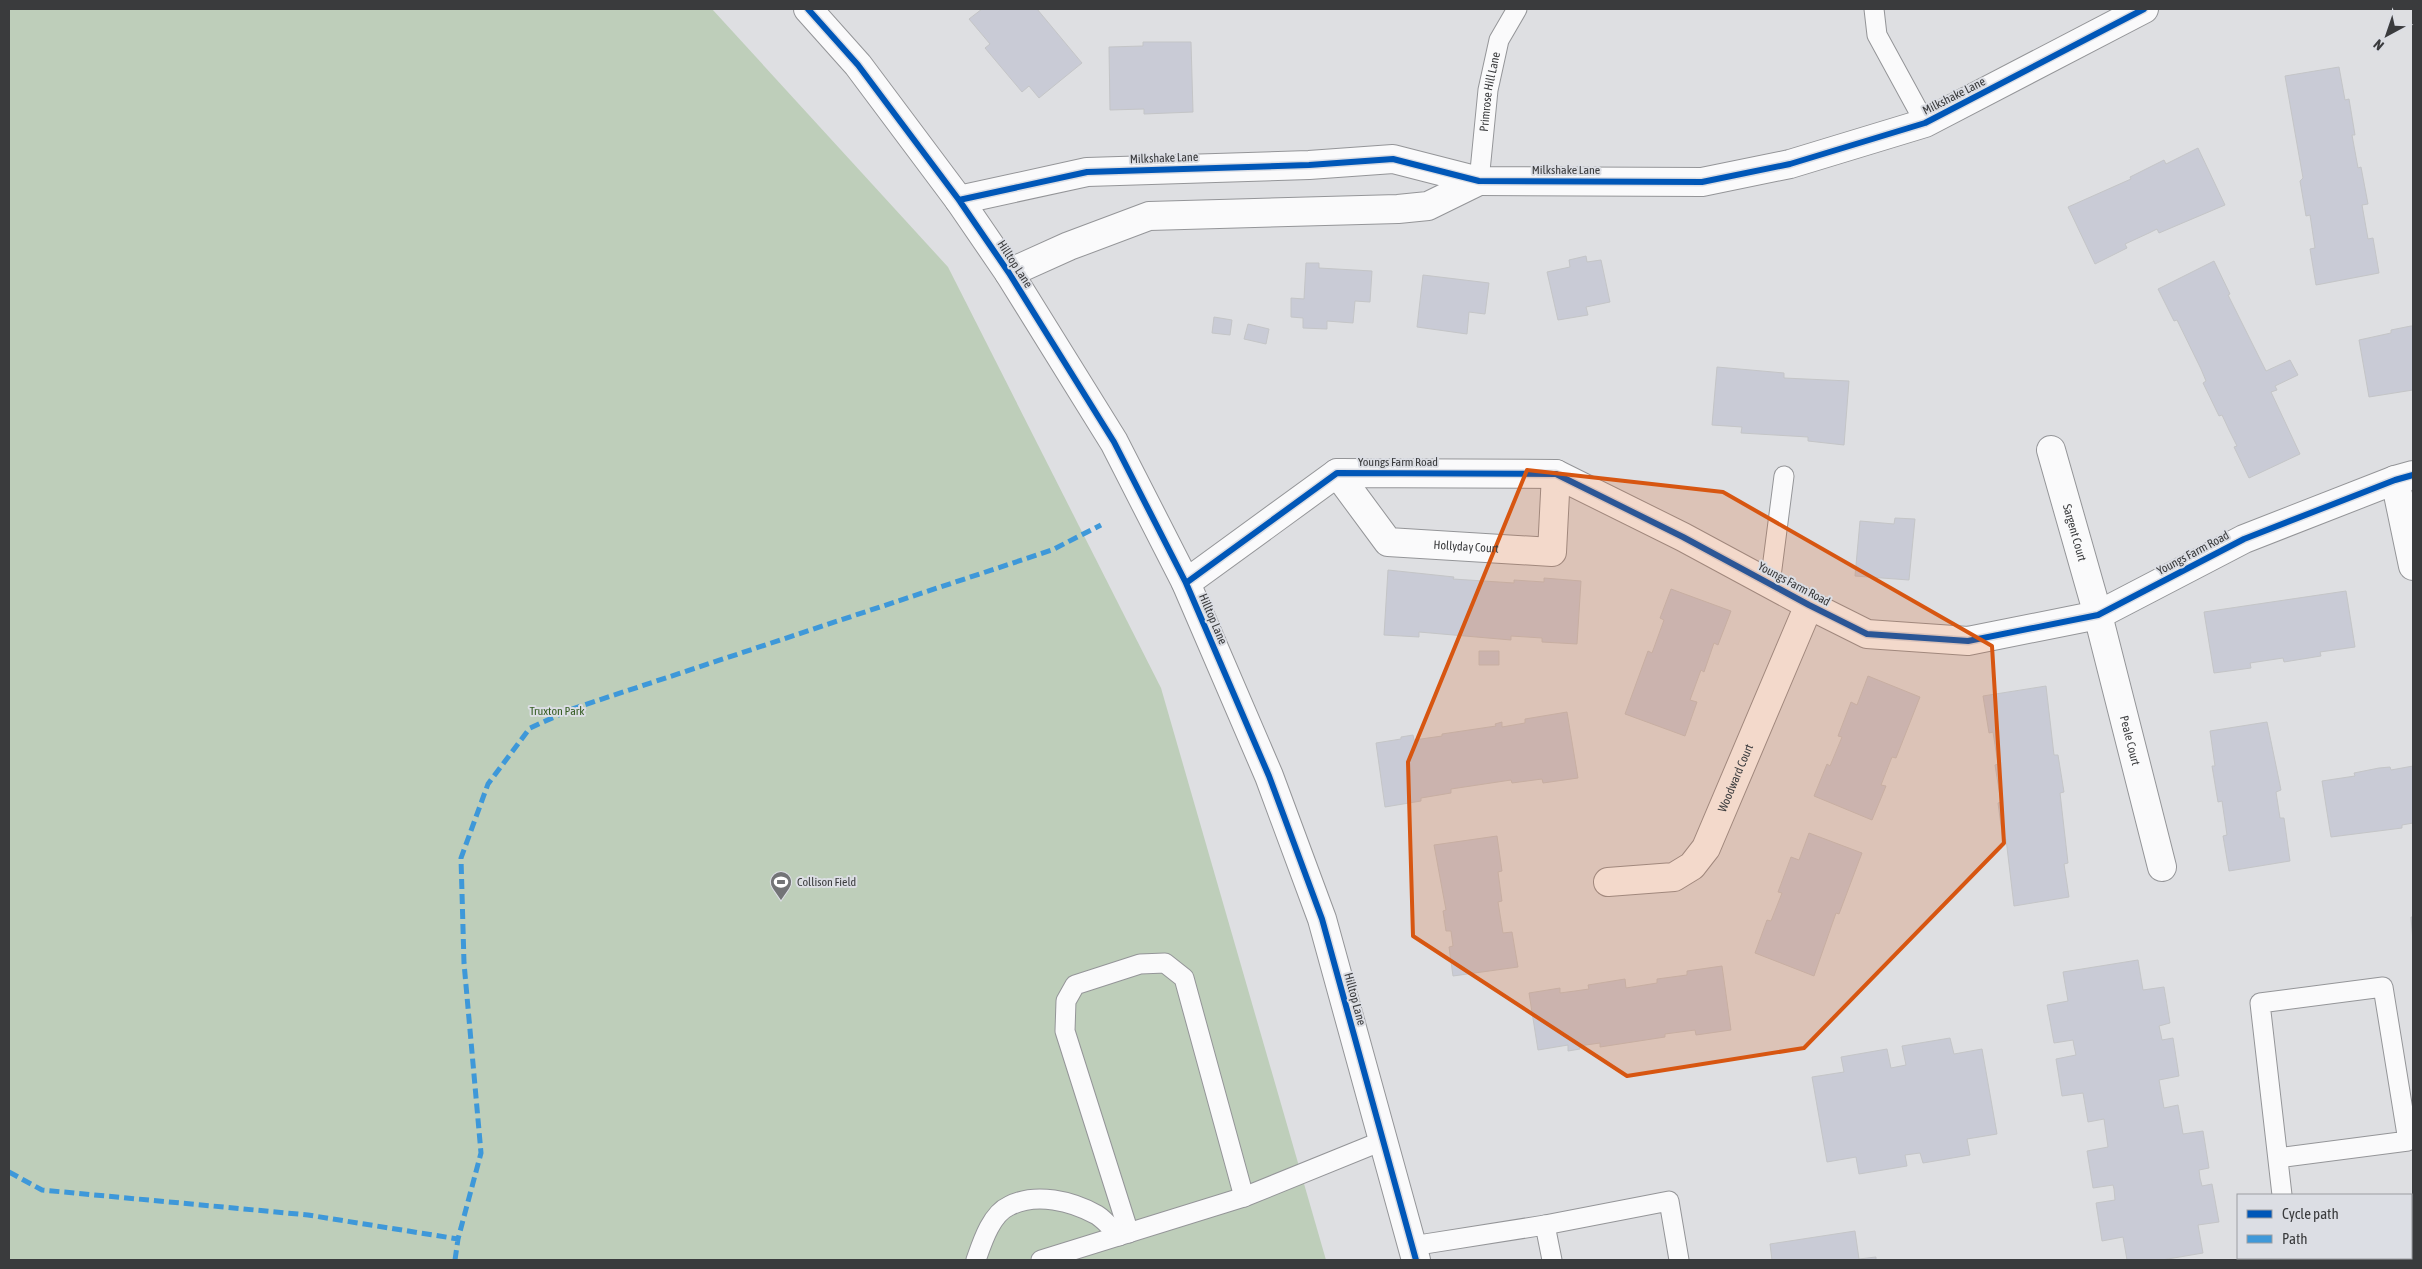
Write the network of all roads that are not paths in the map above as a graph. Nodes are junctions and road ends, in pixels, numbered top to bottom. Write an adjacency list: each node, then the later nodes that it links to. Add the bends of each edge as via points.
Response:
1 (808, 9): 7 (street, Hilltop Lane, via 858,64)
2 (1517, 9): 6 (lane, Primrose Hill Lane, via 1499,40 1488,90)
3 (1874, 9): 5 (lane, via 1878,34)
4 (2140, 10): 5 (street, Milkshake Lane)
5 (1925, 123): 6 (street, Milkshake Lane, via 1790,164 1702,182)
6 (1479, 181): 7 (street, Milkshake Lane, via 1393,160 1087,172); 8 (street, Milkshake Lane, via 1428,206 1149,216)
7 (959, 200): 8 (street, Hilltop Lane)
8 (1009, 273): 15 (street, Hilltop Lane, via 1114,442)
9 (2051, 450): 18 (street, Sargent Court)
10 (1338, 473): 11 (street, Youngs Farm Road); 11 (street, Hollyday Court, via 1388,542 1552,552); 15 (street)
11 (1556, 474): 16 (street, Youngs Farm Road)
12 (1784, 476): 16 (lane)
13 (2404, 478): 14 (street); 18 (street, Youngs Farm Road, via 2244,539)
14 (2413, 566)
15 (1186, 583): 21 (street, Hilltop Lane, via 1269,776 1322,919)
16 (1770, 584): 17 (street, Youngs Farm Road)
17 (1809, 605): 18 (street, Youngs Farm Road, via 1867,634 1968,641); 20 (street, Woodward Court, via 1706,848 1692,866 1674,877)
18 (2098, 615): 19 (street, Peale Court)
19 (2162, 867)
20 (1608, 882)
21 (1382, 1141): 24 (lane); 27 (street, Hilltop Lane)
22 (2278, 1158): 22 (lane, via 2260,1003 2383,987 2408,1141); 23 (lane)
23 (2282, 1194)
24 (1244, 1197): 26 (lane); 26 (lane, via 1184,978 1165,963 1140,964 1075,985 1066,1001 1065,1031)
25 (1545, 1225): 27 (lane); 30 (lane); 31 (lane, via 1669,1201)
26 (1124, 1234): 28 (lane, via 1097,1216 1060,1200 1034,1198 1008,1206 993,1221); 29 (lane)
27 (1414, 1253)
28 (976, 1260)
29 (1041, 1260)
30 (1552, 1260)
31 (1679, 1260)

